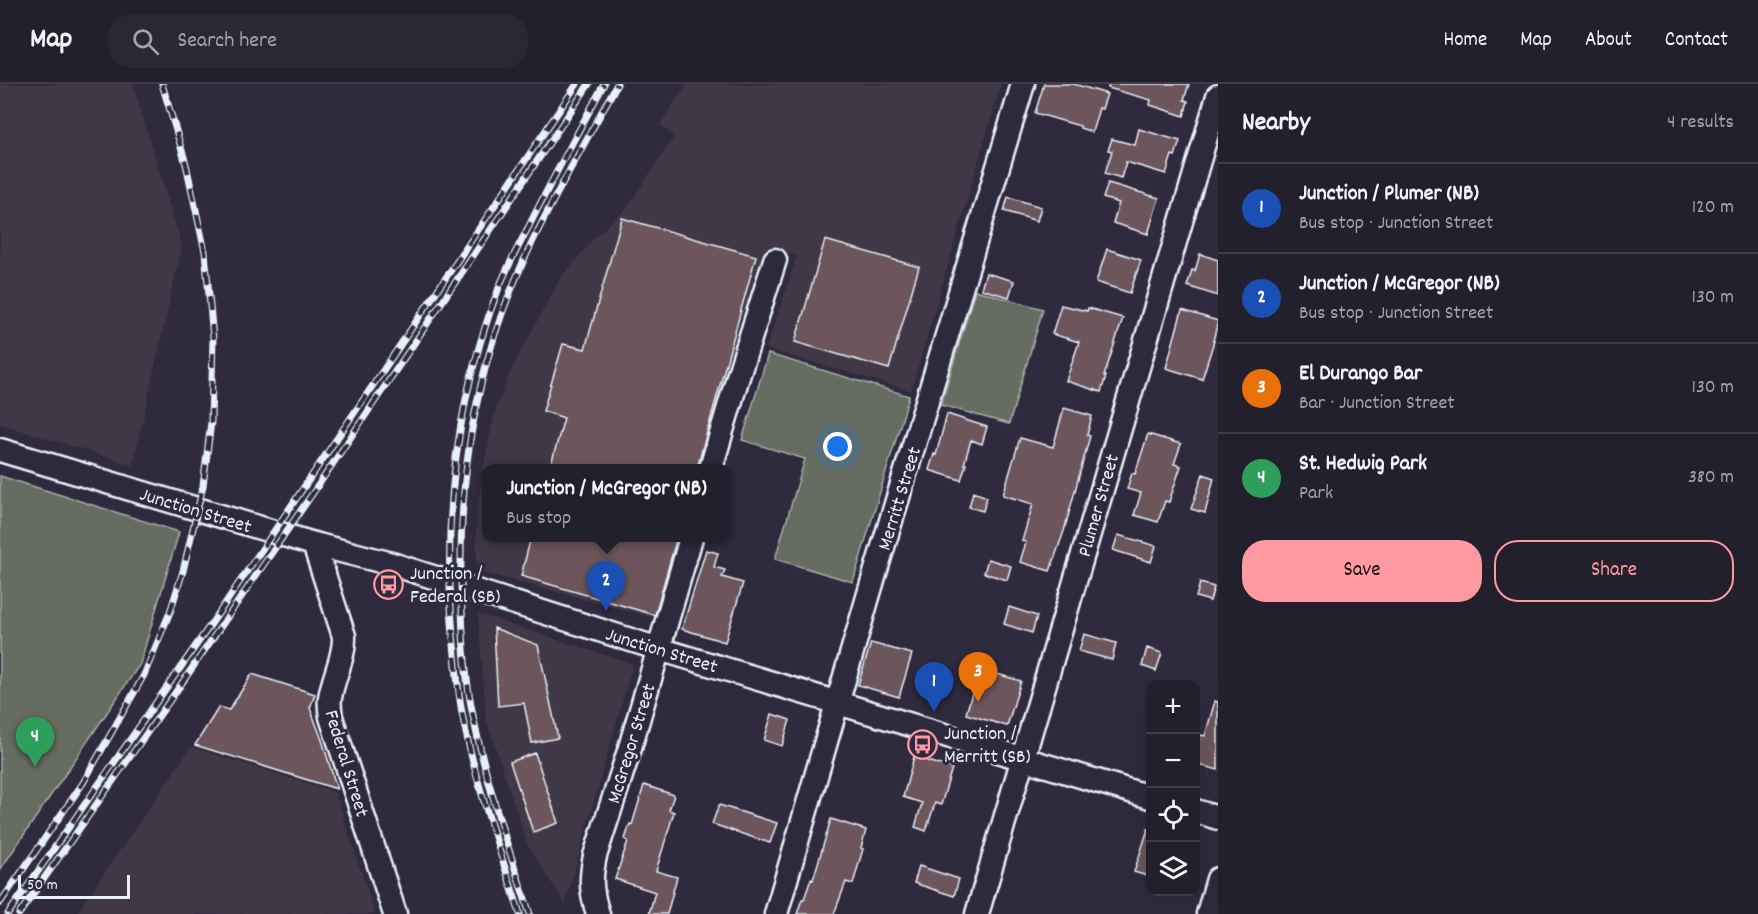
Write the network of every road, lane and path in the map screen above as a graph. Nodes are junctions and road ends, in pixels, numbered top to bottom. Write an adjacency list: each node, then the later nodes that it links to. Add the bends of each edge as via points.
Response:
1 (1023, 84): 9 (street, Merritt Street)
2 (1218, 96): 10 (street, Plumer Street)
3 (775, 260): 5 (street)
4 (0, 450): 7 (street, Junction Street)
5 (712, 464)
6 (690, 542): 8 (street, McGregor Street)
7 (314, 544): 8 (street, Junction Street, via 392,564); 15 (street, Federal Street, via 345,644 329,701 331,717)
8 (659, 649): 9 (street, Junction Street); 16 (street, McGregor Street, via 591,874)
9 (838, 703): 10 (street, Junction Street); 17 (street, Merritt Street)
10 (1023, 759): 11 (street, Junction Street); 18 (street, Plumer Street)
11 (1146, 796)
12 (1200, 812): 13 (street)
13 (1218, 818)
14 (1218, 879): 19 (street)
15 (395, 914)
16 (598, 914)
17 (776, 914)
18 (977, 914)
19 (1208, 914)

